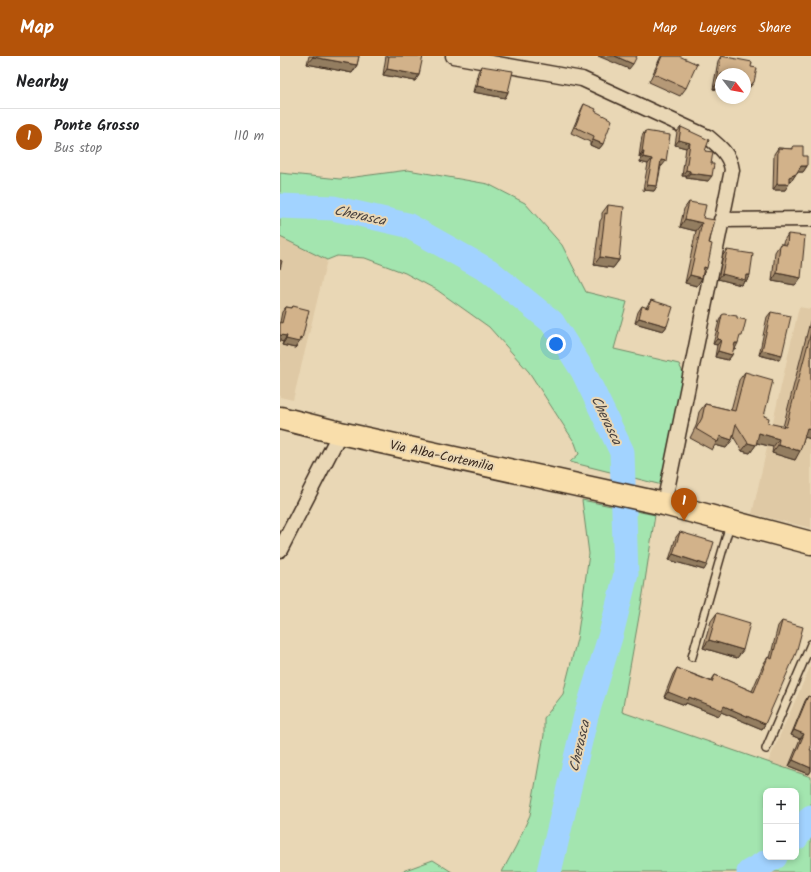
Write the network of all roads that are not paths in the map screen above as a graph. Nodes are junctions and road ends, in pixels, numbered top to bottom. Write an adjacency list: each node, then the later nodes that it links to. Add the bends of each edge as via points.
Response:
1 (453, 56): 3 (street, via 582,79 708,137 731,160 732,170)
2 (811, 219): 3 (street)
3 (721, 220): 6 (street)
4 (280, 418): 5 (main road, Via Alba-Cortemilia)
5 (340, 433): 6 (main road, Via Alba-Cortemilia); 9 (street)
6 (661, 503): 7 (main road, Via Alba-Cortemilia)
7 (730, 522): 8 (main road, Via Alba-Cortemilia); 11 (lane)
8 (811, 543)
9 (280, 550)
10 (811, 644): 12 (lane)
11 (692, 657)
12 (766, 749)

